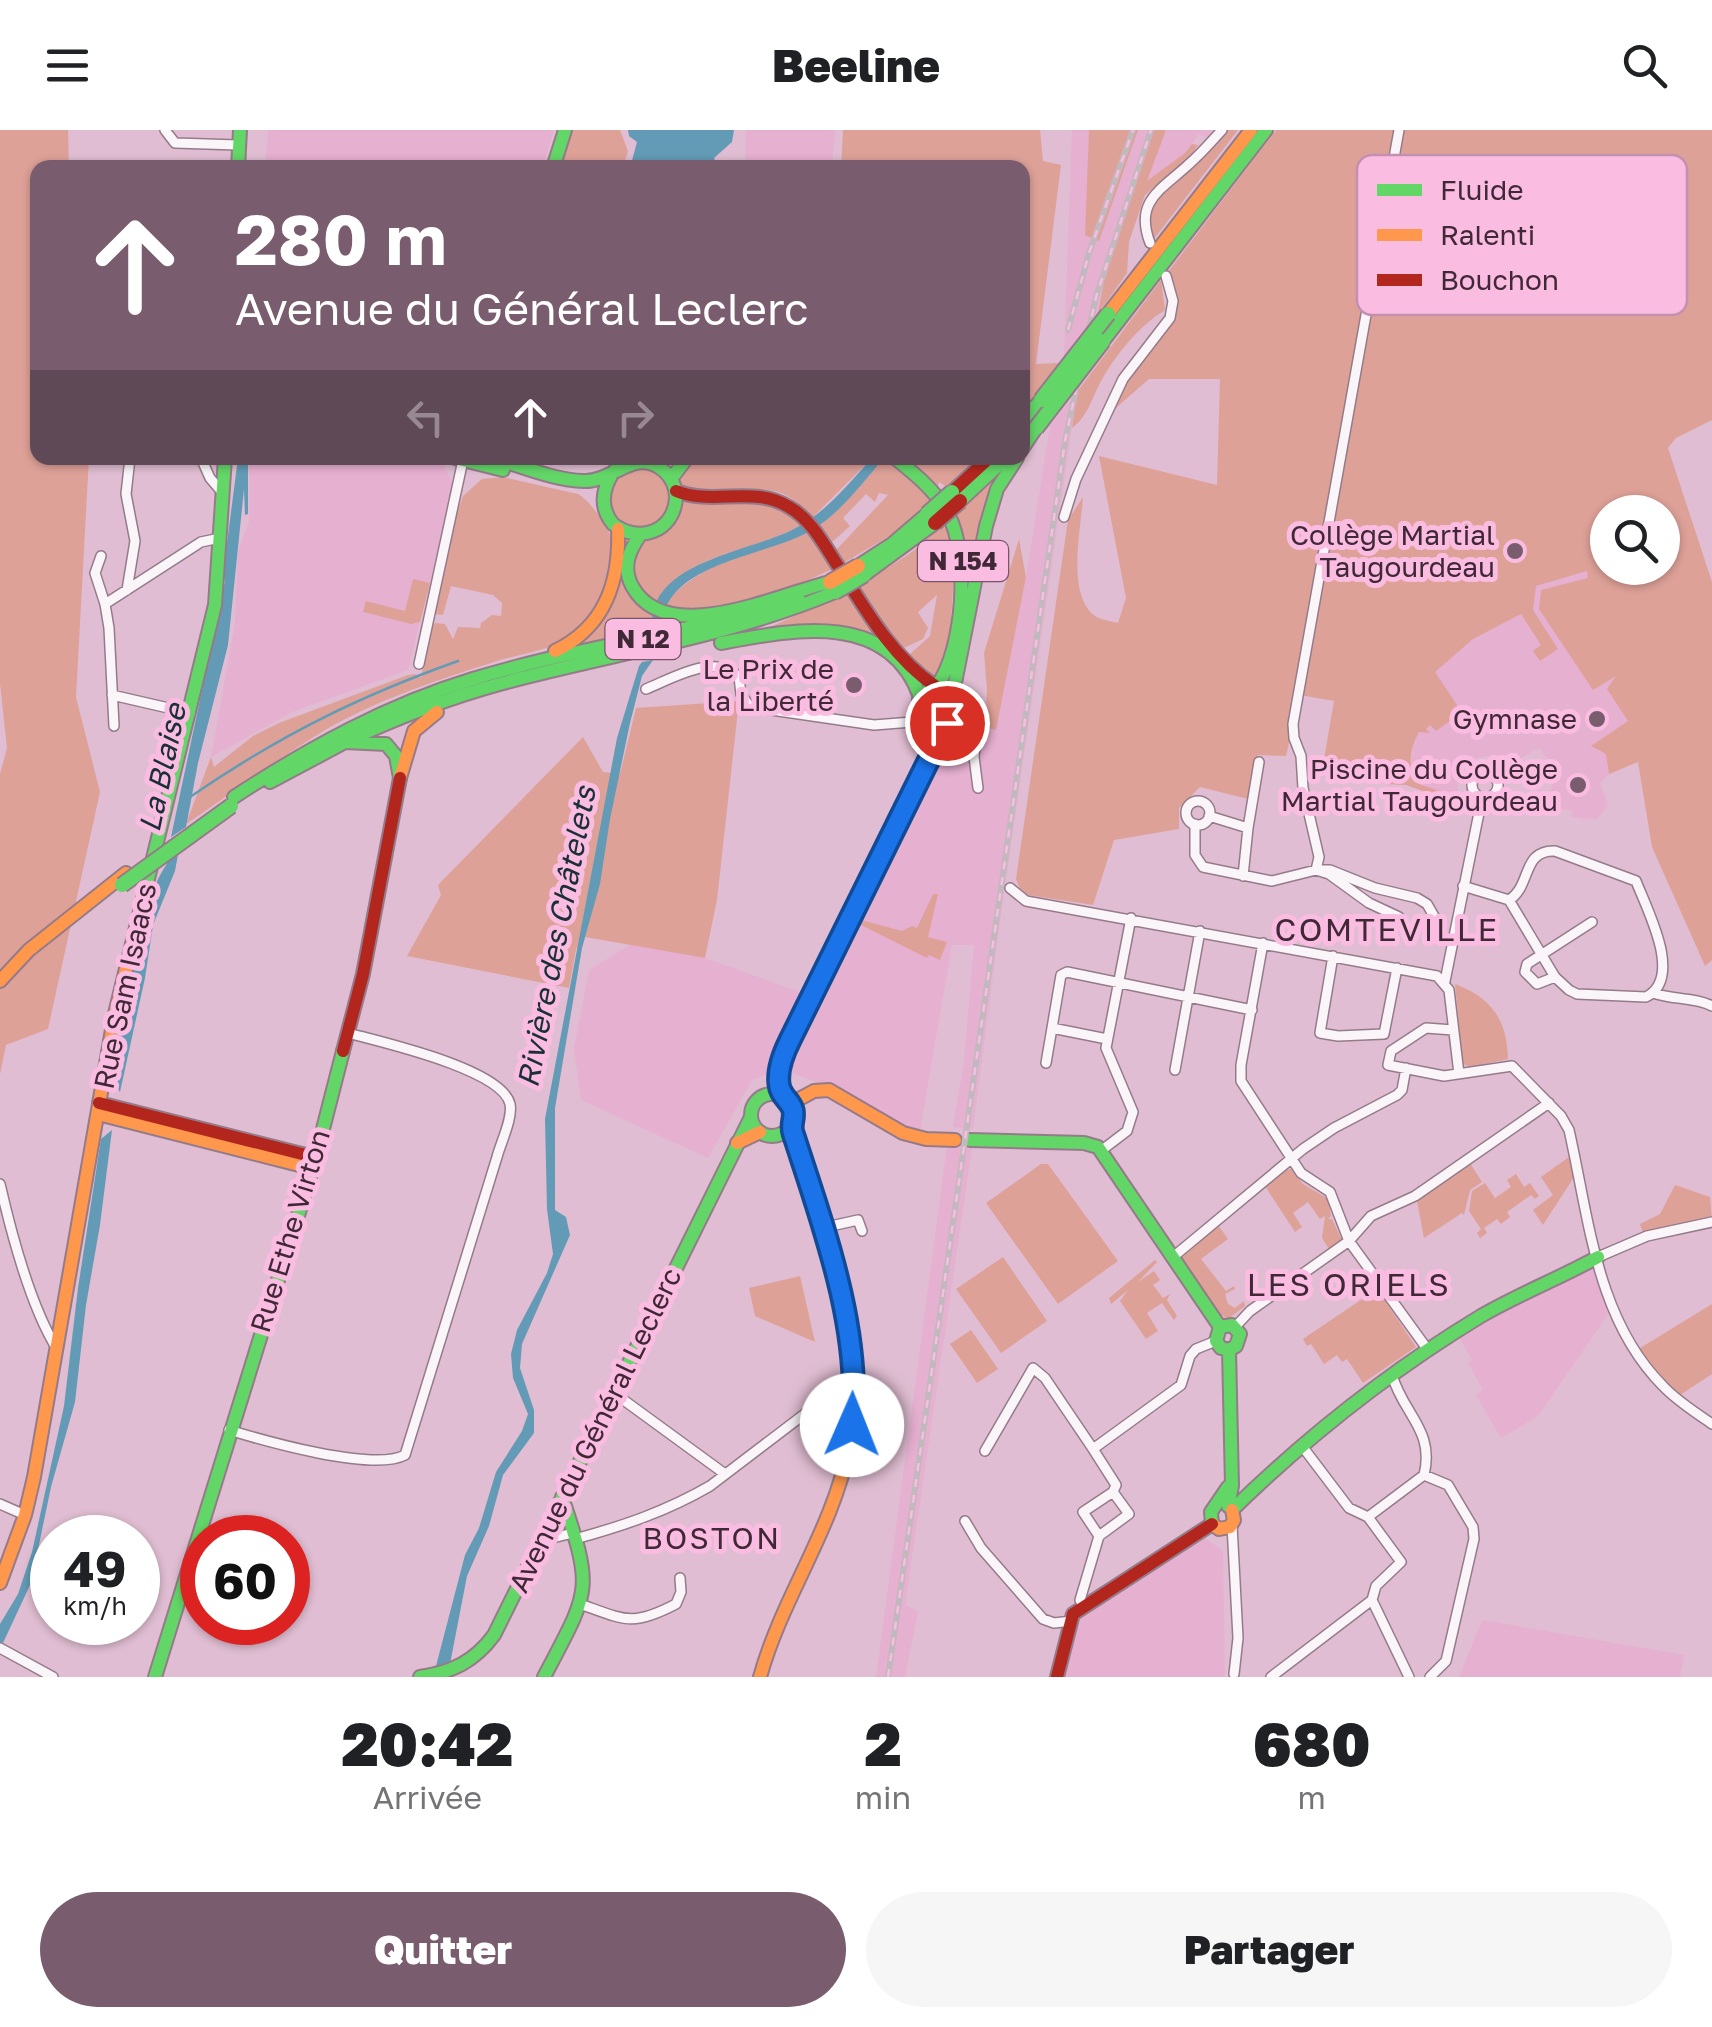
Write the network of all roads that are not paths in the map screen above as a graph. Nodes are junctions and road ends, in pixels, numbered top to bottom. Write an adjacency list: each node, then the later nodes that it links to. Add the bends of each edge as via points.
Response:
1 (165, 130): 9 (street, via 175,143)
2 (201, 130): 9 (street)
3 (564, 130): 11 (main road)
4 (1222, 130): 12 (street, via 1148,204)
5 (1248, 130): 15 (main road, bridge)
6 (1266, 130): 16 (main road, bridge, via 1103,341)
7 (1400, 130): 10 (street)
8 (239, 138): 9 (street)
9 (200, 144)
10 (1395, 155)
11 (555, 160)
12 (1150, 243)
13 (1166, 276): 35 (street, via 1170,318 1123,379)
14 (1367, 315): 66 (street, via 1293,724)
15 (1030, 423)
16 (1030, 424)
17 (129, 465): 41 (street, via 126,494 135,542)
18 (205, 465): 32 (street)
19 (226, 465): 32 (main road, Rue Sam Isaacs)
20 (461, 465): 44 (street)
21 (489, 465): 34 (main road, via 581,489)
22 (522, 465): 30 (main road, via 588,481)
23 (625, 465): 30 (main road)
24 (654, 465): 31 (main road)
25 (684, 465): 31 (main road)
26 (902, 465): 45 (main road, N 154, via 944,507 961,540 954,651)
27 (983, 465): 33 (main road, N 12)
28 (997, 465): 33 (main road, N 12)
29 (1012, 465): 49 (main road, via 989,512)
30 (614, 471): 34 (main road, via 604,488)
31 (674, 485): 37 (main road, via 676,506 668,522); 45 (main road, via 692,498 746,494 787,504 812,526 882,630)
32 (224, 494): 38 (main road, Rue Sam Isaacs)
33 (956, 497): 40 (main road, N 12, bridge)
34 (604, 507): 36 (main road)
35 (1064, 517)
36 (618, 529): 37 (main road); 46 (main road, via 608,600 590,630 563,648 464,677)
37 (640, 536): 40 (main road, via 626,566 632,586 668,614 708,614)
38 (220, 538): 41 (street, via 201,542); 52 (main road, Rue Sam Isaacs, via 215,605)
39 (101, 556): 42 (street, via 95,573)
40 (832, 587): 43 (main road, N 12, via 749,626); 46 (main road, N 12, via 735,619 551,658)
41 (127, 590): 42 (street)
42 (106, 604): 48 (street)
43 (663, 648): 46 (main road, N 12); 50 (main road, via 798,630 844,632 896,659)
44 (420, 664)
45 (936, 686): 49 (main road); 50 (main road)
46 (461, 689): 57 (main road, N 12); 59 (main road, Rue Ethe Virton, via 458,704 414,727); 62 (main road, N 12, via 344,730)
47 (646, 689): 55 (street, via 692,670 730,669 750,707)
48 (112, 695): 52 (street); 56 (street)
49 (955, 696): 51 (street); 54 (main road, via 957,711)
50 (919, 700): 53 (main road); 55 (street, via 910,716)
51 (974, 711): 54 (street); 60 (street)
52 (190, 713): 101 (main road, Rue Sam Isaacs, via 114,1018)
53 (926, 722): 54 (main road); 55 (street); 98 (main road, via 924,756 782,1041)
54 (949, 722): 99 (main road, via 786,1049 778,1084)
55 (894, 724)
56 (114, 726)
57 (345, 742): 59 (main road, via 386,744); 62 (main road, N 12)
58 (1259, 762): 65 (street)
59 (400, 778): 92 (main road, Rue Ethe Virton)
60 (978, 788)
61 (1482, 798): 69 (street)
62 (233, 801): 68 (main road, N 12, bridge)
63 (1209, 816): 64 (street); 64 (street, via 1206,804 1192,803 1186,814); 65 (street)
64 (1195, 824): 67 (street, via 1198,864)
65 (1248, 828): 67 (street)
66 (1316, 870): 67 (street, via 1278,881); 73 (street, via 1416,898); 75 (street, via 1399,917)
67 (1242, 876)
68 (124, 879): 82 (main road, N 12, via 29,950); 86 (main road, N 12, via 40,950)
69 (1464, 886): 71 (street); 83 (street)
70 (1010, 888): 72 (street, via 1026,901)
71 (1509, 900): 78 (street); 85 (street, via 1543,850 1636,882 1662,951)
72 (1131, 918): 76 (street); 84 (street)
73 (1434, 918)
74 (1592, 922): 78 (street)
75 (1407, 929)
76 (1200, 931): 77 (street); 87 (street)
77 (1263, 943): 79 (street); 89 (street)
78 (1541, 954): 81 (street); 81 (street, via 1528,964 1530,979 1537,984)
79 (1333, 956): 80 (street); 80 (street, via 1320,1033 1384,1034)
80 (1398, 968): 83 (street)
81 (1555, 976): 85 (street, via 1578,994 1646,997)
82 (0, 981)
83 (1445, 981): 91 (street)
84 (1118, 984): 87 (street); 90 (street, via 1061,975); 93 (street)
85 (1656, 990): 88 (street, via 1671,1000)
86 (0, 994)
87 (1188, 997): 89 (street); 96 (street)
88 (1712, 1006)
89 (1252, 1010): 108 (street, via 1241,1081)
90 (1052, 1028): 93 (street); 94 (street)
91 (1453, 1030): 95 (street, via 1426,1028 1392,1052 1388,1065); 97 (street)
92 (348, 1032): 109 (main road, Rue Ethe Virton); 126 (street, via 468,1068 502,1090 511,1110 497,1157 405,1455 388,1460 332,1454)
93 (1107, 1039): 107 (street, via 1133,1112 1127,1131)
94 (1046, 1063)
95 (1406, 1068): 97 (street); 108 (street, via 1397,1096)
96 (1174, 1070)
97 (1459, 1074): 100 (street, via 1510,1066)
98 (766, 1095): 99 (main road); 102 (main road)
99 (787, 1101): 103 (main road); 107 (main road, via 828,1090 903,1133 1084,1143)
100 (1549, 1103): 114 (street, via 1415,1196 1379,1211); 116 (street, via 1568,1126)
101 (99, 1109): 109 (main road); 119 (main road, Rue Sam Isaacs)
102 (752, 1118): 104 (main road); 106 (main road, Avenue du Général Leclerc)
103 (791, 1125): 105 (main road); 112 (main road)
104 (760, 1132): 105 (main road); 106 (main road)
105 (778, 1136): 121 (main road, via 794,1149 802,1173 842,1329)
106 (735, 1144): 122 (main road, Avenue du Général Leclerc)
107 (1102, 1150): 115 (main road)
108 (1290, 1160): 114 (street, via 1330,1192); 115 (street)
109 (308, 1162): 126 (main road, Rue Ethe Virton)
110 (0, 1184): 119 (street, via 28,1280)
111 (1712, 1222): 116 (street, via 1647,1236)
112 (822, 1228): 113 (street, via 858,1220); 157 (main road, via 852,1356 850,1438 839,1486)
113 (862, 1232)
114 (1350, 1241): 117 (street, via 1250,1310); 118 (street)
115 (1173, 1257): 117 (main road)
116 (1598, 1257): 118 (main road); 125 (street, via 1610,1306 1631,1348 1666,1390)
117 (1225, 1336): 128 (street, via 1190,1356 1181,1384); 132 (main road)
118 (1428, 1350): 120 (main road)
119 (58, 1351): 137 (main road, Rue Sam Isaacs)
120 (1392, 1374): 127 (main road); 131 (street, via 1425,1437)
121 (848, 1381): 123 (street); 124 (main road)
122 (614, 1392): 130 (street); 135 (main road, Avenue du Général Leclerc)
123 (814, 1406): 124 (street); 130 (street)
124 (848, 1407): 157 (main road, via 835,1481 776,1608)
125 (1712, 1424)
126 (229, 1430): 155 (main road, Rue Ethe Virton)
127 (1302, 1446): 134 (main road); 139 (street, via 1350,1508)
128 (1093, 1449): 129 (street, via 1034,1368); 133 (street, via 1116,1485)
129 (986, 1451)
130 (725, 1474): 141 (street, via 646,1518)
131 (1424, 1475): 139 (street); 161 (street, via 1448,1484 1474,1539 1446,1660)
132 (1231, 1482): 134 (main road); 138 (main road)
133 (1113, 1492): 142 (street, via 1129,1514); 142 (street, via 1083,1512)
134 (1249, 1494): 138 (main road)
135 (562, 1497): 141 (main road); 143 (main road, Avenue du Général Leclerc)
136 (0, 1504): 137 (street)
137 (25, 1515): 145 (main road, Rue Sam Isaacs)
138 (1223, 1517): 148 (main road); 153 (street)
139 (1368, 1517): 146 (street, via 1401,1562 1376,1586)
140 (965, 1521): 149 (street, via 1043,1618)
141 (574, 1536): 143 (street); 147 (main road, via 585,1574)
142 (1099, 1536): 148 (street, via 1080,1600)
143 (540, 1541): 151 (main road, Avenue du Général Leclerc)
144 (680, 1578): 147 (street, via 676,1604 640,1620)
145 (0, 1583)
146 (1372, 1600): 159 (street); 160 (street)
147 (580, 1604): 156 (main road)
148 (1084, 1607): 149 (main road)
149 (1072, 1621): 158 (main road)
150 (1, 1649): 154 (street)
151 (471, 1670): 152 (main road, Avenue du Général Leclerc)
152 (426, 1676)
153 (1234, 1676)
154 (54, 1677)
155 (156, 1677)
156 (544, 1677)
157 (757, 1677)
158 (1057, 1677)
159 (1270, 1677)
160 (1409, 1677)
161 (1430, 1677)

